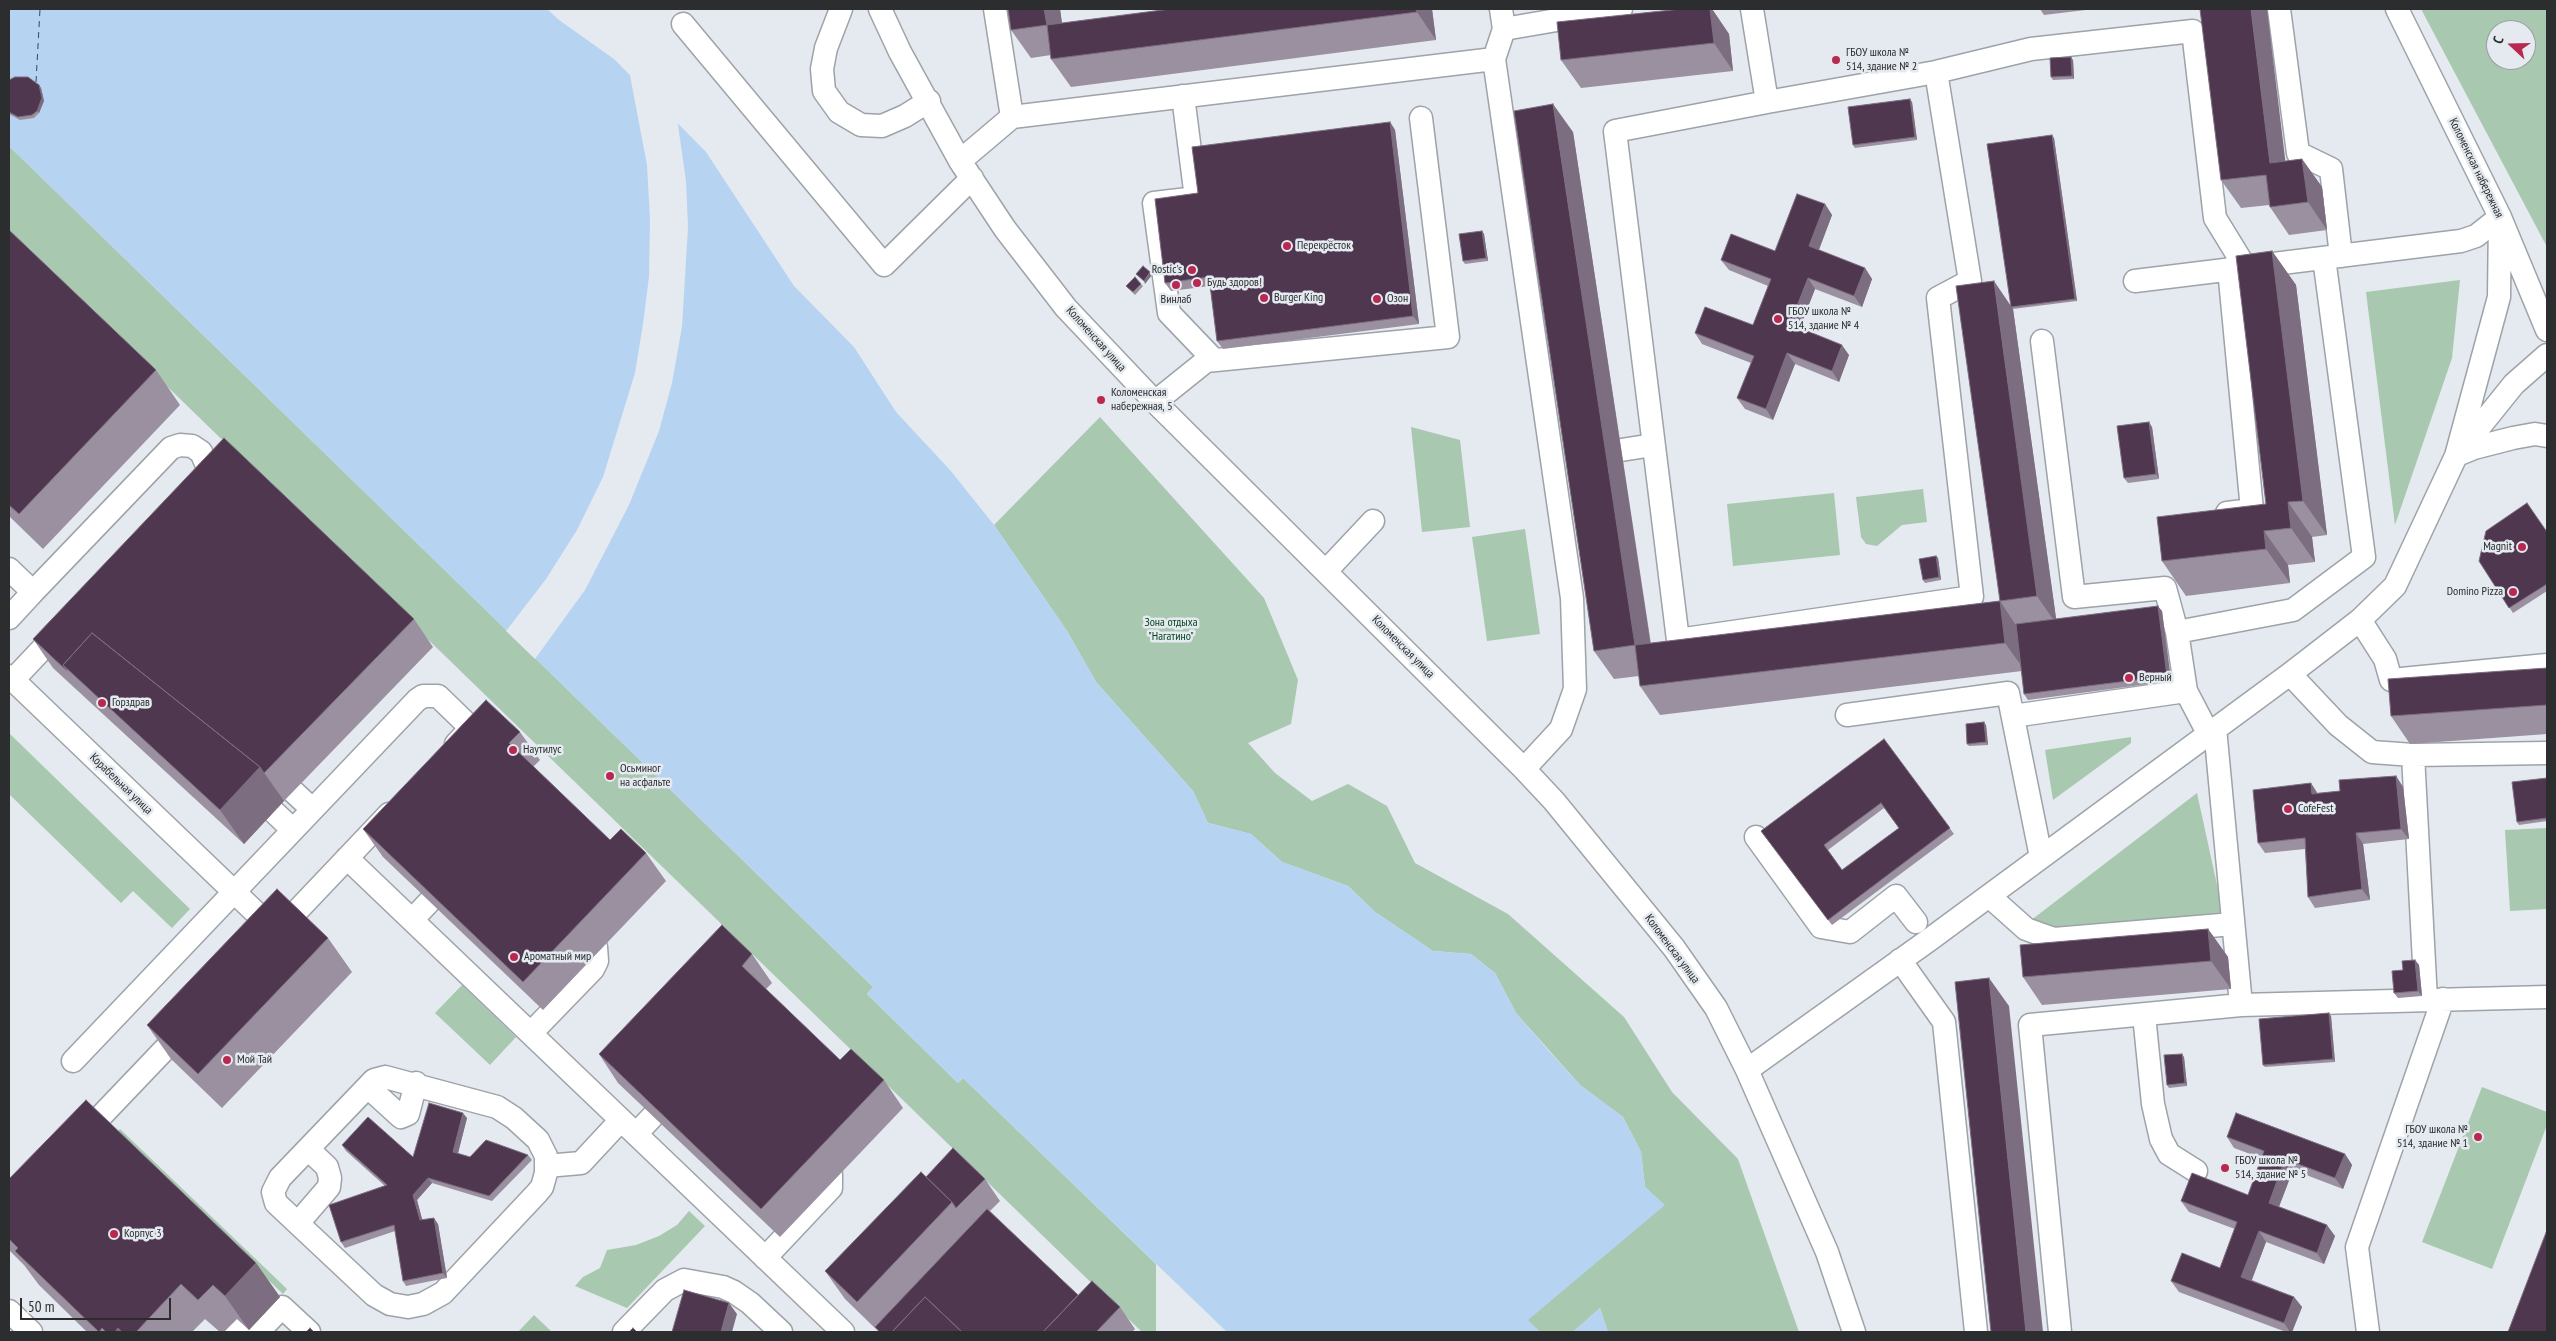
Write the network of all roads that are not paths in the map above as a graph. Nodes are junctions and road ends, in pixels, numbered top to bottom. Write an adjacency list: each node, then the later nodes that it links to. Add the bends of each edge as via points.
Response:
1 (841, 9): 13 (street, via 826,48 822,70 824,91 839,112 861,125 882,126)
2 (880, 9): 13 (street, Коломенская улица, via 900,52)
3 (994, 9): 15 (street)
4 (1622, 9): 8 (street)
5 (1752, 9): 14 (street)
6 (2280, 9): 19 (street, via 2298,153 2331,169)
7 (2397, 9): 18 (street, Коломенская набережная)
8 (1502, 19): 10 (street)
9 (683, 24): 17 (street, via 884,265)
10 (1494, 59): 12 (street); 54 (street, via 1562,460 1572,598 1575,689 1561,729)
11 (1936, 72): 14 (street); 20 (street, via 2031,49 2193,31 2215,218); 28 (street, via 1970,282 1938,298 1972,597 1678,640)
12 (1183, 96): 15 (street); 25 (street, via 1196,198 1154,203 1169,312)
13 (929, 101): 17 (street, Коломенская улица)
14 (1767, 102): 28 (street, via 1615,131)
15 (1012, 117): 17 (street)
16 (1421, 118): 25 (street, via 1448,337)
17 (966, 170): 26 (street, Коломенская улица, via 1005,229 1066,308)
18 (2500, 217): 19 (street, via 2476,236 2461,241); 22 (street, Коломенская набережная); 30 (street, via 2498,297)
19 (2332, 257): 20 (street); 42 (street, via 2364,557 2293,610)
20 (2237, 268): 21 (street); 33 (street, via 2252,510)
21 (2135, 281)
22 (2547, 330)
23 (2042, 341): 42 (street, via 2074,597 2165,588)
24 (2547, 355): 30 (street, via 2514,384)
25 (1214, 360): 26 (street, via 1206,361)
26 (1155, 402): 37 (street, Коломенская улица)
27 (2547, 436): 30 (street, via 2535,434 2513,438)
28 (1653, 445): 29 (street)
29 (1621, 450)
30 (2456, 456): 40 (street, via 2395,586)
31 (184, 501): 34 (street, via 205,480 208,468 201,452 192,446 180,445 172,448)
32 (87, 502): 34 (street)
33 (2203, 517)
34 (103, 518): 38 (street)
35 (1373, 521): 37 (street)
36 (9, 569): 38 (street)
37 (1326, 571): 54 (street, Коломенская улица)
38 (33, 592): 39 (street)
39 (9, 618)
40 (2360, 620): 43 (street, via 2385,659 2391,680); 44 (street)
41 (72, 627): 45 (street)
42 (2177, 632): 46 (street)
43 (2547, 665)
44 (2290, 674): 49 (street); 51 (street, via 2338,725 2372,752)
45 (11, 678): 62 (street, Корабельная улица)
46 (2186, 691): 48 (street); 49 (street)
47 (1847, 715): 48 (street, via 2008,693)
48 (2013, 716): 60 (street)
49 (2212, 730): 60 (street); 68 (street)
50 (2547, 753): 51 (street)
51 (2413, 755): 71 (street)
52 (444, 757): 56 (street, via 471,728 438,696 423,696)
53 (257, 758): 56 (street)
54 (1524, 769): 77 (street, Коломенская улица, via 1674,948 1716,1008)
55 (402, 800): 61 (street)
56 (312, 810): 58 (street)
57 (274, 812): 58 (street)
58 (293, 830): 62 (street)
59 (1756, 837): 67 (street, via 1821,927 1850,932 1896,896)
60 (2041, 857): 63 (street)
61 (347, 858): 62 (street, Корабельная улица, via 270,939); 66 (street)
62 (234, 892): 76 (street)
63 (1989, 896): 68 (street, via 2026,929 2054,940); 69 (street)
64 (425, 898): 66 (street)
65 (565, 914): 75 (street, via 592,940 597,961)
66 (408, 916): 75 (street)
67 (1916, 922)
68 (2233, 924): 72 (street)
69 (1900, 960): 77 (street); 97 (street, via 1944,1022)
70 (2547, 997): 71 (street)
71 (2434, 999): 72 (street); 99 (street, via 2357,1247)
72 (2241, 1005): 74 (street)
73 (202, 1010): 84 (street, via 84,1127)
74 (2144, 1015): 86 (street, via 2153,1104 2161,1139 2169,1154); 98 (street, via 2030,1025)
75 (531, 1034): 81 (street)
76 (73, 1060)
77 (1747, 1070): 96 (street, Коломенская улица, via 1827,1252)
78 (416, 1083): 79 (street, via 385,1076 374,1080); 79 (street, via 408,1114 401,1117); 85 (street, via 506,1111 542,1146)
79 (368, 1087): 83 (street)
80 (657, 1120): 81 (street)
81 (634, 1132): 85 (street, via 581,1163); 88 (street)
82 (800, 1142): 88 (street, via 828,1169 831,1188)
83 (308, 1149): 87 (street, via 327,1167 329,1187); 87 (street, via 280,1178 273,1192 276,1203)
84 (67, 1152)
85 (546, 1166): 87 (street, via 544,1181 537,1193 442,1293 423,1304 408,1307 390,1304 374,1296)
86 (2196, 1171)
87 (298, 1223)
88 (765, 1258): 95 (street)
89 (9, 1312): 90 (street)
90 (31, 1332)
91 (258, 1332): 92 (street, via 282,1307)
92 (309, 1332)
93 (624, 1332): 94 (street, via 665,1290 684,1280 734,1292)
94 (781, 1332)
95 (843, 1332)
96 (1854, 1332)
97 (1972, 1332)
98 (2060, 1332)
99 (2368, 1332)

